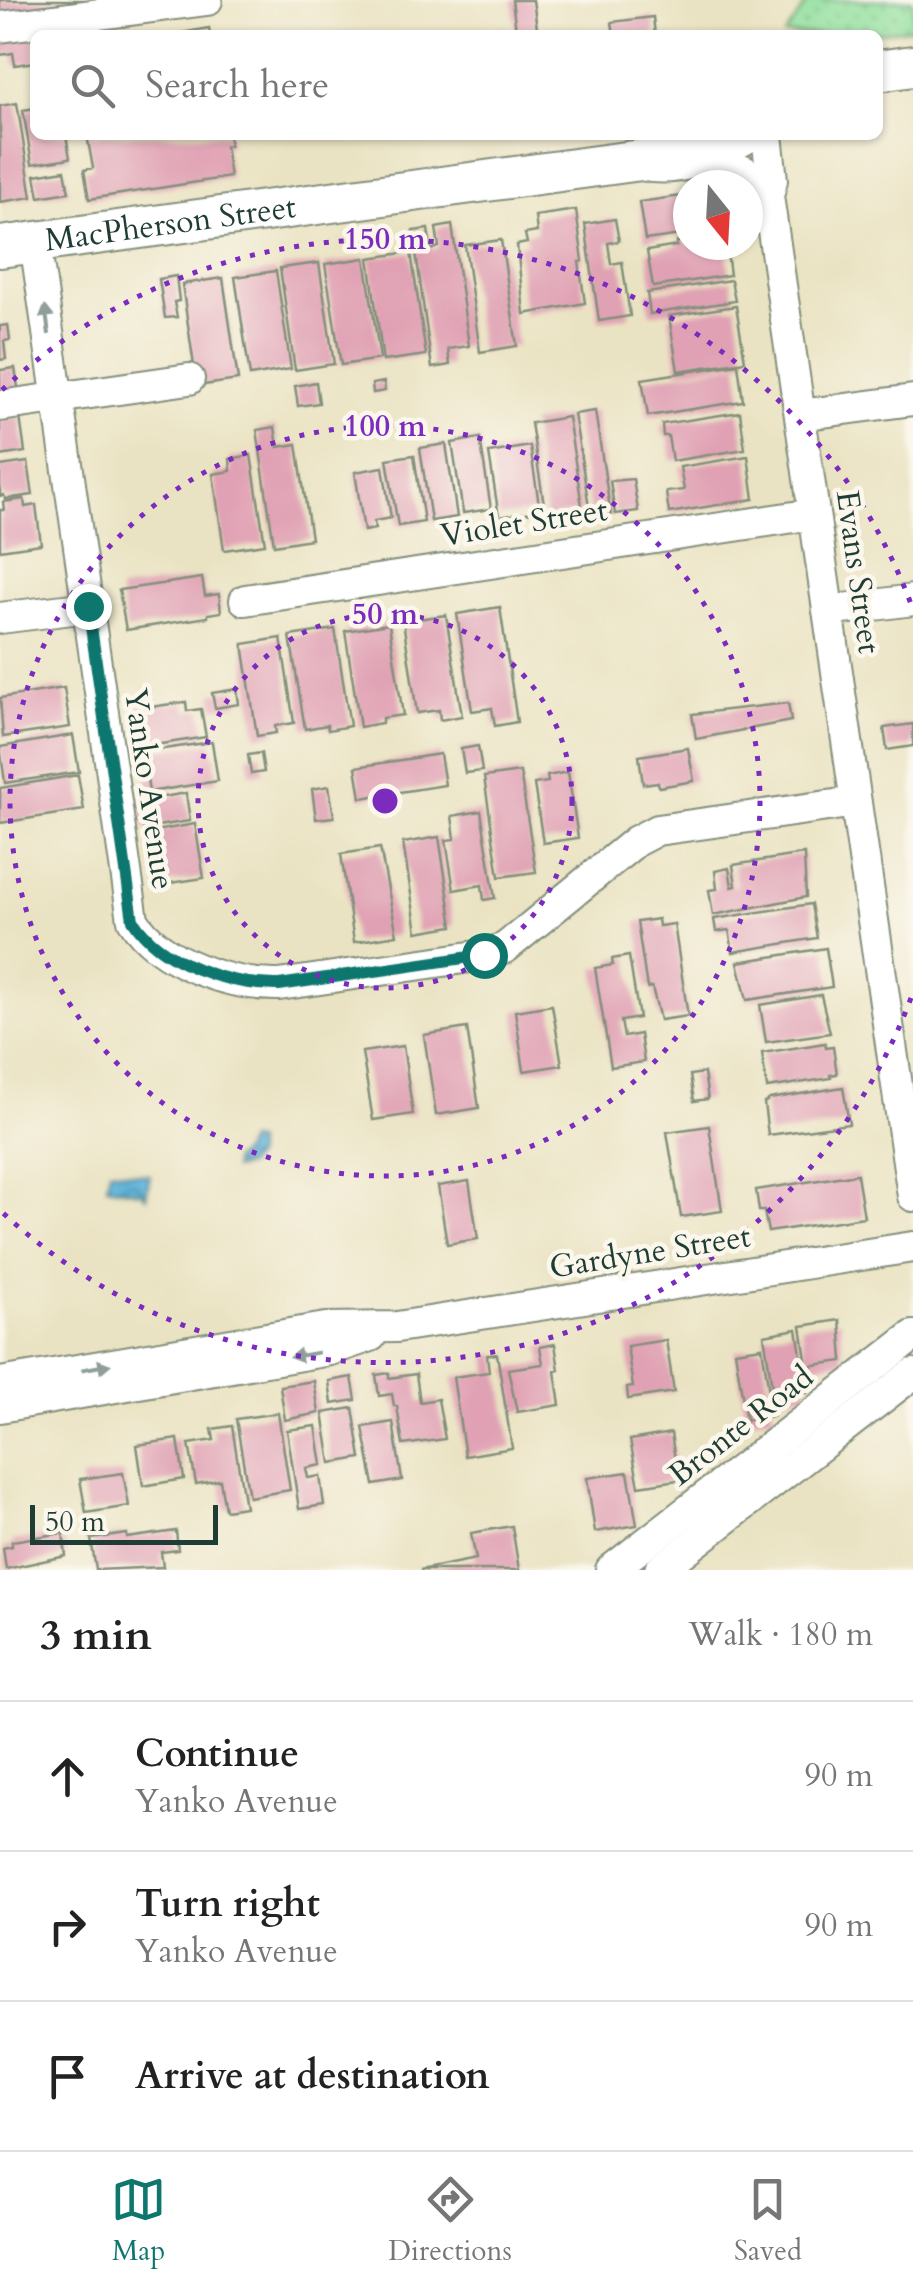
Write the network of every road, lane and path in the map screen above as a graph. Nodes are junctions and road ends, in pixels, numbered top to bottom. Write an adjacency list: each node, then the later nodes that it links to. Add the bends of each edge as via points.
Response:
1 (207, 0): 2 (street)
2 (0, 28)
3 (913, 66): 4 (main road)
4 (883, 70)
5 (721, 140): 7 (main road, MacPherson Street)
6 (768, 140): 8 (street, Evans Street)
7 (695, 146): 8 (street, via 744,171); 9 (main road, MacPherson Street, via 641,160)
8 (768, 196): 14 (street, Evans Street)
9 (18, 245): 11 (street, Yanko Avenue, one-way to 9)
10 (189, 379): 11 (street)
11 (58, 398): 13 (street); 18 (street, Yanko Avenue)
12 (913, 400): 14 (street)
13 (0, 406)
14 (800, 415): 15 (street, Evans Street)
15 (814, 514): 16 (street, Violet Street); 19 (street, Evans Street)
16 (245, 600)
17 (913, 600): 19 (street)
18 (88, 606): 20 (street); 21 (street, Yanko Avenue, via 133,920 164,951 226,981 279,985 484,955 504,948 657,830)
19 (828, 611): 21 (street, Evans Street)
20 (0, 618)
21 (856, 802): 22 (street, Evans Street)
22 (913, 1196)
23 (913, 1246): 24 (street, Gardyne Street)
24 (397, 1327): 27 (street, Gardyne Street, one-way to 24, via 326,1328); 28 (street, Gardyne Street, one-way to 28, via 330,1350)
25 (913, 1336): 29 (street, Bronte Road)
26 (913, 1374): 30 (street, Bronte Road)
27 (0, 1383)
28 (0, 1407)
29 (611, 1570)
30 (660, 1570)

